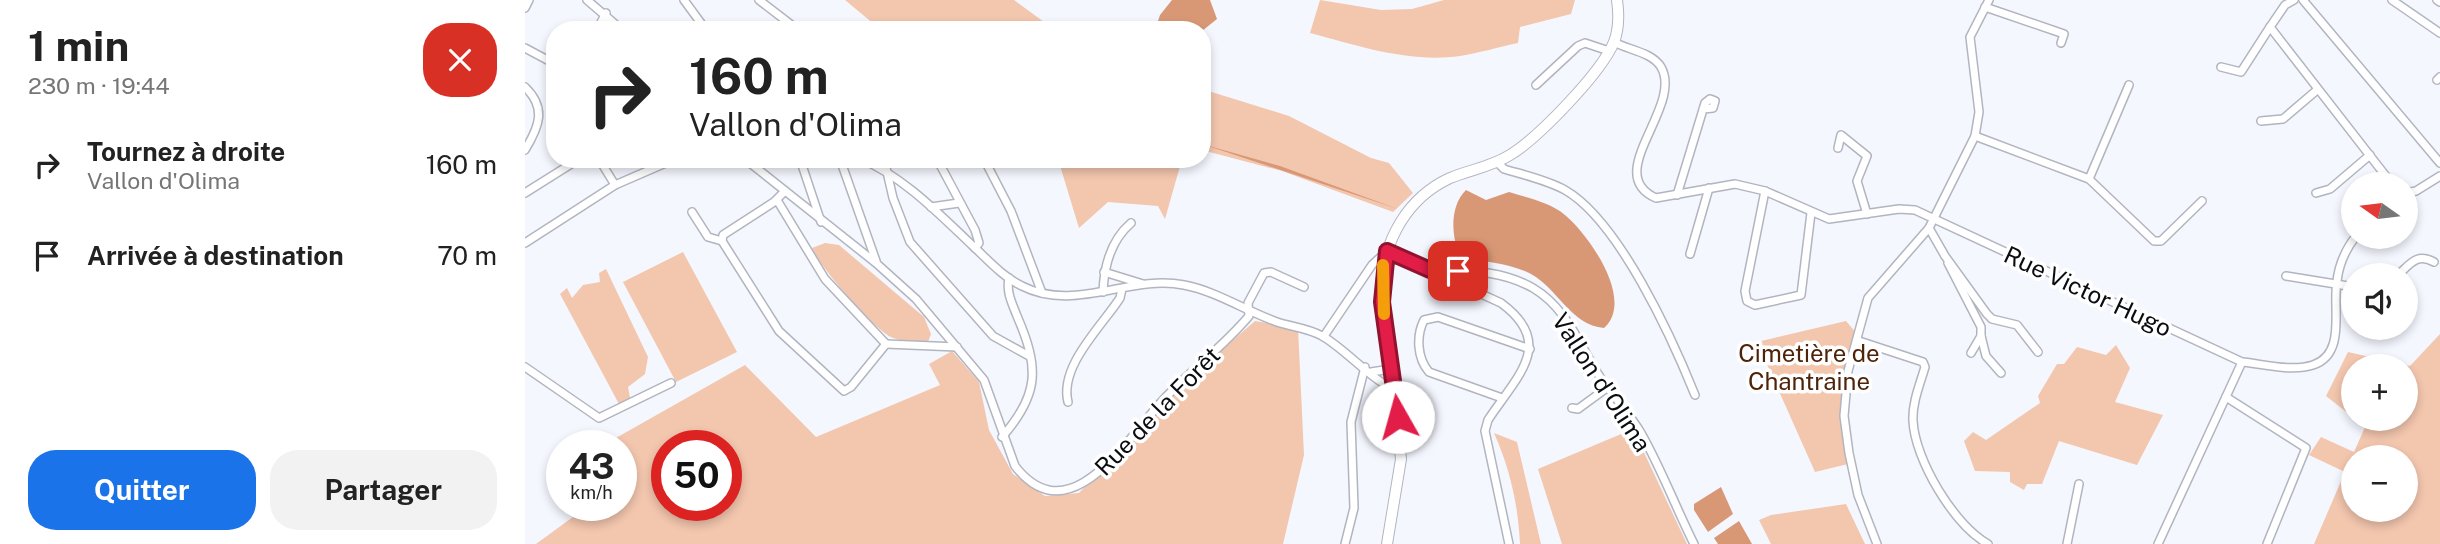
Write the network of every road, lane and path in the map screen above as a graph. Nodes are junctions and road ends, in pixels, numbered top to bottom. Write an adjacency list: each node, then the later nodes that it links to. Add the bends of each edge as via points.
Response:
1 (529, 0): 11 (street)
2 (587, 0): 12 (street)
3 (684, 0): 15 (street)
4 (759, 0): 16 (street)
5 (1617, 0): 20 (main road, via 1619,18)
6 (2294, 0): 9 (street)
7 (2303, 0): 35 (street)
8 (2392, 0): 18 (street)
9 (2282, 3): 17 (street)
10 (1987, 4): 19 (street, via 2064,34); 30 (street, via 1970,37 1979,112)
11 (525, 8)
12 (606, 13): 13 (street); 14 (street)
13 (602, 21)
14 (614, 21)
15 (699, 21)
16 (786, 21)
17 (2270, 27): 23 (street, via 2241,72); 27 (street)
18 (2440, 33)
19 (2061, 43)
20 (1611, 47): 24 (street, via 1578,46); 34 (main road, via 1540,131); 57 (street, Rue Victor Hugo, via 1653,59 1661,67 1663,98 1636,168 1636,181 1640,189 1656,198)
21 (525, 48): 22 (street)
22 (546, 59)
23 (2221, 67)
24 (1536, 85)
25 (2129, 85): 49 (street)
26 (525, 87): 32 (street, via 540,108 539,124)
27 (2317, 90): 29 (street, via 2283,119); 33 (street)
28 (1703, 109): 57 (street)
29 (2261, 121)
30 (1975, 136): 49 (street); 65 (street)
31 (1838, 148): 64 (street, via 1841,135 1867,156 1857,181)
32 (525, 150)
33 (2370, 155): 46 (street); 56 (street, via 2330,189)
34 (1497, 162): 74 (main road, via 1451,177 1423,195 1399,223); 109 (street, via 1504,169 1564,190 1584,204 1614,241 1650,299)
35 (2440, 163)
36 (565, 168): 55 (street)
37 (605, 168): 50 (street)
38 (650, 168): 50 (street)
39 (756, 168): 53 (street, Rue de la Forêt)
40 (803, 168): 66 (street)
41 (843, 168): 78 (street)
42 (877, 168): 47 (street)
43 (886, 168): 47 (street)
44 (942, 168): 60 (street)
45 (989, 168): 90 (street)
46 (2383, 172)
47 (887, 174): 61 (street); 100 (street, via 901,222 921,256 993,335)
48 (2440, 176): 52 (street)
49 (2089, 179): 59 (street, via 2154,241 2161,241)
50 (615, 185): 71 (street)
51 (1709, 188): 54 (street, Rue Victor Hugo, via 1735,184); 57 (street, Rue Victor Hugo); 75 (street)
52 (2419, 189)
53 (785, 191): 58 (street); 66 (street, Rue de la Forêt)
54 (1765, 191): 63 (street, Rue Victor Hugo); 63 (street, via 1745,291 1747,301 1755,305 1801,295)
55 (525, 193)
56 (2316, 193)
57 (1677, 195)
58 (777, 200): 70 (street, via 723,235); 95 (street, via 825,279)
59 (2202, 201)
60 (959, 203): 61 (street); 72 (street, via 975,230 979,243)
61 (931, 207): 72 (street)
62 (692, 212): 70 (street, via 708,237)
63 (1811, 213): 64 (street, Rue Victor Hugo, via 1829,219)
64 (1867, 214): 65 (street, Rue Victor Hugo, via 1915,210)
65 (1934, 219): 68 (street); 101 (street, Rue Victor Hugo)
66 (821, 222): 78 (street, Rue de la Forêt)
67 (1131, 223): 81 (street, via 1111,248)
68 (1929, 228): 76 (street); 94 (street, via 1868,298)
69 (525, 231): 71 (street)
70 (722, 241): 95 (street, via 779,331 839,390 851,387)
71 (528, 242)
72 (975, 248): 83 (street)
73 (2346, 249): 85 (street, Rue Victor Hugo)
74 (1387, 251): 80 (street, Vallon d'Olima); 92 (street, via 1372,265); 104 (main road, via 1381,284)
75 (1690, 254)
76 (1945, 256): 93 (street, via 1981,327); 98 (street, via 1987,314 2017,325)
77 (2434, 262): 79 (street, via 2424,257)
78 (876, 263): 96 (street, Rue de la Forêt, via 916,299)
79 (2411, 263)
80 (1430, 270): 97 (street, via 1515,313 1527,330); 107 (street, Vallon d'Olima, via 1486,271 1535,289 1564,317)
81 (1104, 272): 84 (street); 89 (street)
82 (2286, 276): 85 (street)
83 (1009, 278): 90 (street); 100 (street, via 1009,297 1028,341)
84 (1144, 284): 88 (street); 91 (street, via 1183,285)
85 (2336, 285): 86 (street); 101 (street, Rue Victor Hugo, via 2335,342 2329,354 2314,365)
86 (2341, 286)
87 (1304, 287): 91 (street, Rue de la Forêt, via 1264,273)
88 (1122, 289): 89 (street); 112 (street, via 1121,298 1073,365)
89 (1103, 292): 90 (street)
90 (1042, 293)
91 (1248, 311): 92 (street); 114 (street, Rue de la Forêt, via 1235,332 1164,400 1096,477 1080,486 1056,489 1035,483 1015,466)
92 (1324, 336): 103 (street)
93 (1981, 336): 99 (street); 105 (street, via 1986,356)
94 (1859, 341): 120 (street, via 1848,371 1844,416 1858,495); 121 (street, via 1923,362 1913,418 1922,458 1963,526)
95 (886, 344): 96 (street)
96 (957, 347): 114 (street, Rue de la Forêt, via 984,380)
97 (1530, 349): 111 (street, via 1526,365); 111 (street, via 1438,317 1424,320 1418,341 1429,372)
98 (2038, 352)
99 (1971, 353)
100 (1029, 356): 114 (street, via 1033,385 1029,401)
101 (2242, 362): 110 (street)
102 (525, 367): 106 (street, via 599,418)
103 (1368, 369): 104 (street); 108 (street, via 1378,381); 116 (street, via 1351,422 1355,508)
104 (1391, 369): 108 (main road)
105 (2001, 373)
106 (671, 383)
107 (1608, 387): 113 (street, via 1578,409); 119 (street, Vallon d'Olima, via 1641,434)
108 (1394, 388): 117 (main road, via 1401,460)
109 (1695, 395)
110 (2226, 397): 123 (street); 124 (street, via 2306,448)
111 (1502, 398): 118 (street, via 1485,430)
112 (1068, 402)
113 (1572, 408)
114 (1002, 438)
115 (2080, 484): 122 (street)
116 (1345, 544)
117 (1387, 544)
118 (1509, 544)
119 (1694, 544)
120 (1877, 544)
121 (1988, 544)
122 (2067, 544)
123 (2158, 544)
124 (2267, 544)

